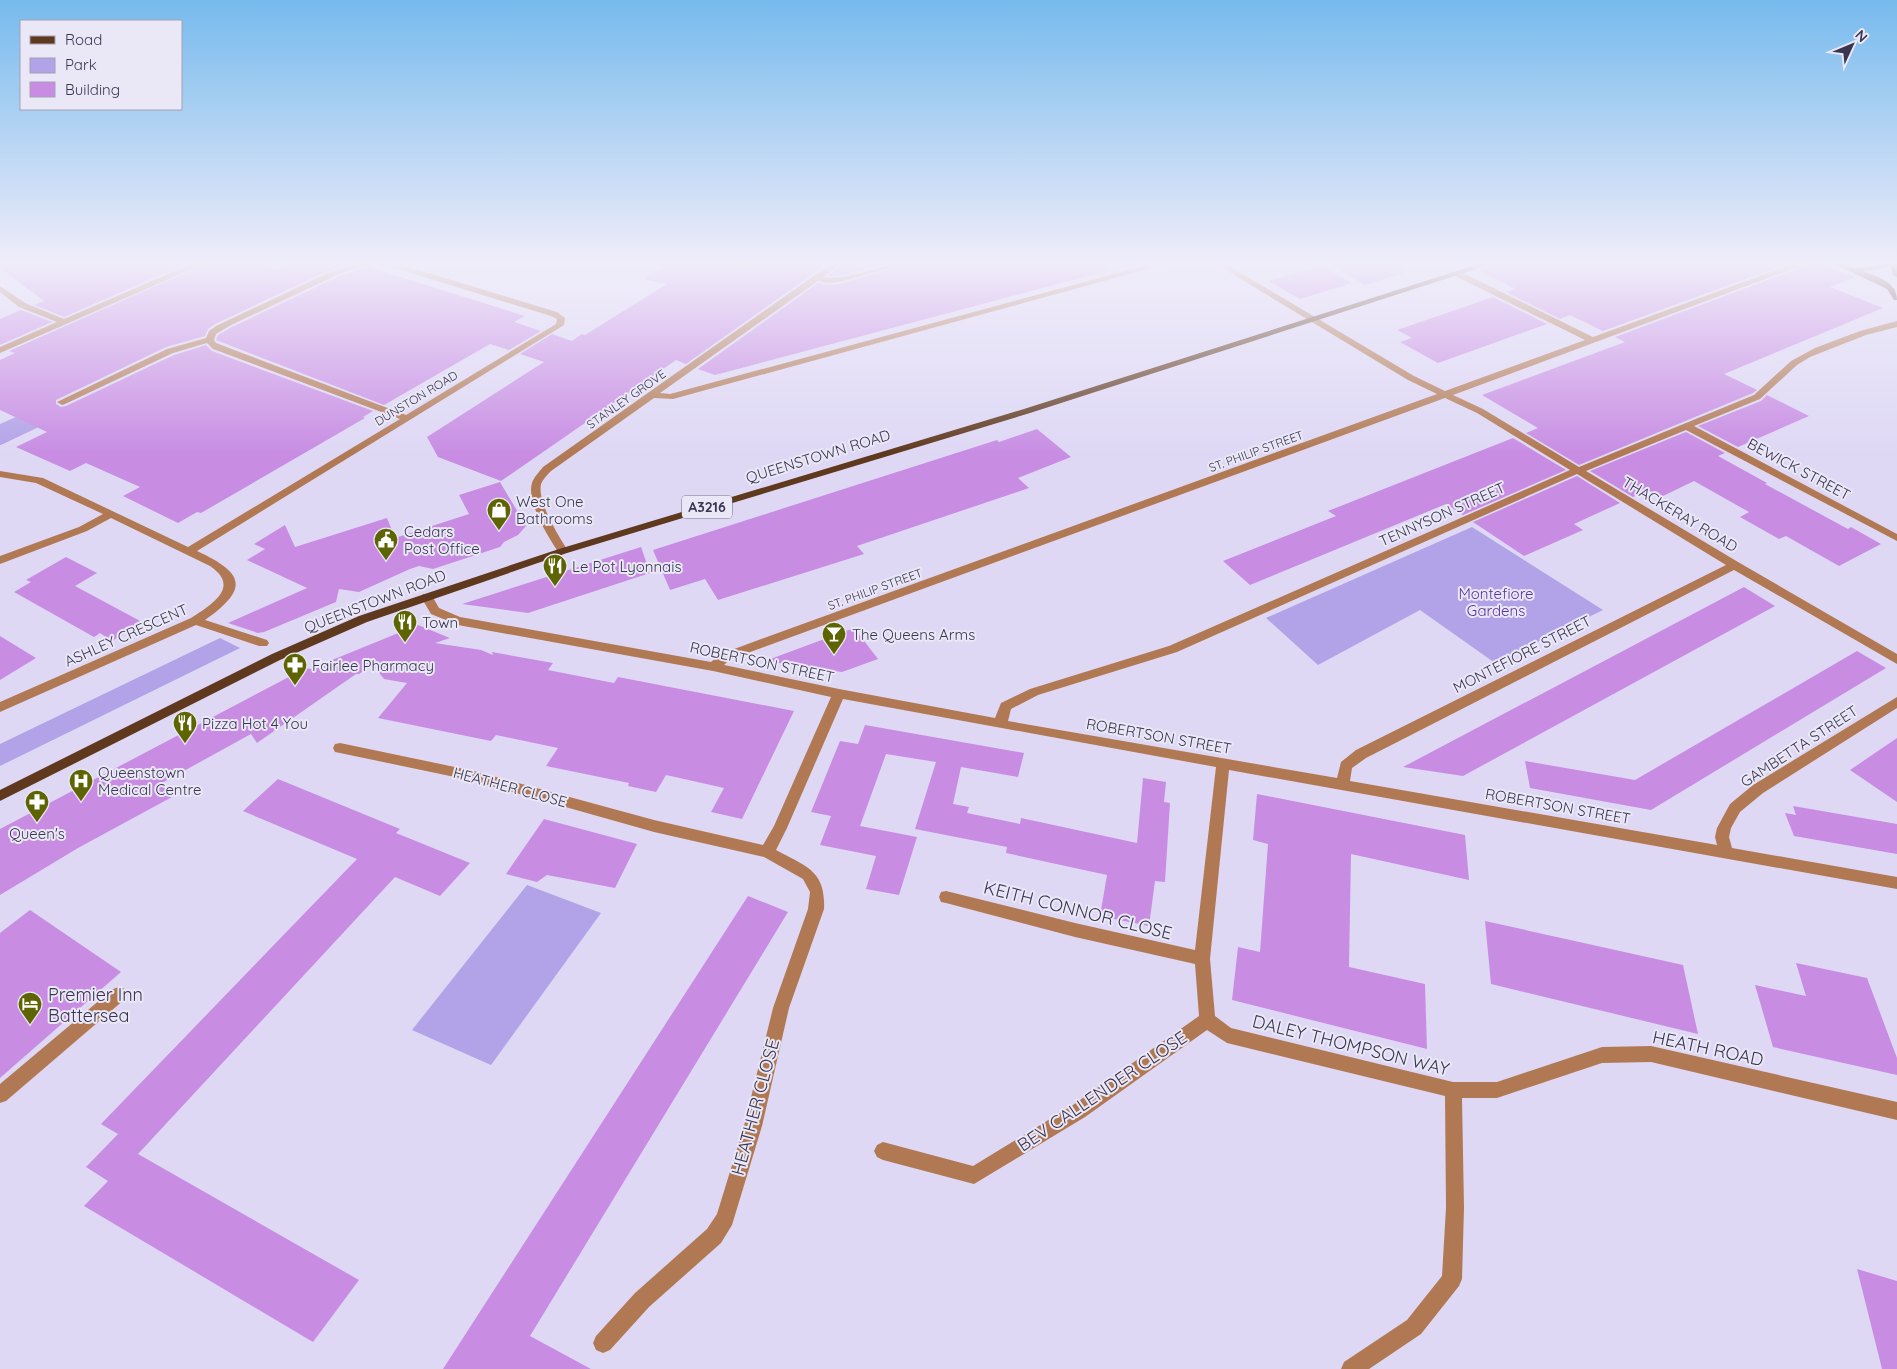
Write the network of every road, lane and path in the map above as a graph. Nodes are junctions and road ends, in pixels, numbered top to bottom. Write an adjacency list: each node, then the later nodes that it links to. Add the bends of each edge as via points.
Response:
1 (57, 325): 13 (street)
2 (226, 325): 11 (street, DUNSTON ROAD, via 212,333)
3 (560, 325): 17 (street, DUNSTON ROAD)
4 (752, 325): 15 (street, STANLEY GROVE)
5 (939, 325): 15 (street, via 670,397)
6 (1295, 325): 24 (main road, QUEENSTOWN ROAD / A3216, via 1026,411)
7 (1323, 325): 14 (street, THACKERAY ROAD, via 1411,378)
8 (1561, 325): 12 (street)
9 (1634, 325): 12 (street, ST. PHILIP STREET)
10 (1889, 325): 18 (street, TENNYSON STREET, via 1878,326 1801,358 1756,397)
11 (210, 340): 16 (street, DUNSTON ROAD, via 170,352); 17 (street, via 216,347)
12 (1592, 340): 14 (street, ST. PHILIP STREET)
13 (0, 350)
14 (1446, 394): 19 (street, THACKERAY ROAD); 31 (street, ST. PHILIP STREET, via 749,648 725,657)
15 (654, 396): 24 (street, STANLEY GROVE, via 540,477 536,487 539,500 555,542)
16 (62, 402)
17 (406, 418): 23 (street, DUNSTON ROAD)
18 (1688, 427): 19 (street, TENNYSON STREET); 22 (street, BEWICK STREET)
19 (1579, 470): 26 (street, THACKERAY ROAD); 35 (street, TENNYSON STREET, via 1173,649 1021,698 1006,706)
20 (0, 474): 21 (street, ASHLEY CRESCENT, via 39,480)
21 (110, 515): 23 (street, ASHLEY CRESCENT); 25 (street, via 83,529)
22 (1897, 538)
23 (190, 551): 28 (street, ASHLEY CRESCENT, via 221,568 230,580 222,600)
24 (563, 551): 27 (main road, QUEENSTOWN ROAD / A3216)
25 (0, 560)
26 (1734, 565): 30 (street, THACKERAY ROAD); 38 (street, MONTEFIORE STREET, via 1361,754 1346,763)
27 (427, 597): 31 (street, ROBERTSON STREET, via 435,611 458,621); 39 (main road, QUEENSTOWN ROAD / A3216, via 363,619 276,658)
28 (195, 622): 29 (street); 34 (street, ASHLEY CRESCENT)
29 (264, 643)
30 (1897, 660)
31 (713, 667): 32 (street, ROBERTSON STREET)
32 (838, 694): 35 (street, ROBERTSON STREET); 40 (street)
33 (1897, 702): 41 (street, GAMBETTA STREET, via 1752,794 1736,808 1724,828 1722,837)
34 (0, 707)
35 (1000, 724): 37 (street, ROBERTSON STREET)
36 (340, 748): 40 (street, HEATHER CLOSE, via 474,776 654,826)
37 (1223, 764): 38 (street, ROBERTSON STREET); 44 (street)
38 (1343, 785): 41 (street, ROBERTSON STREET)
39 (0, 796)
40 (767, 852): 51 (street, HEATHER CLOSE, via 808,875 817,892 816,909 781,1008 753,1126 725,1218 714,1236 642,1300)
41 (1726, 852): 42 (street, ROBERTSON STREET)
42 (1897, 883)
43 (946, 897): 44 (street, KEITH CONNOR CLOSE)
44 (1202, 959): 46 (street)
45 (119, 994): 48 (street)
46 (1207, 1020): 47 (street, DALEY THOMPSON WAY, via 1227,1035); 50 (street, BEV CALLENDER CLOSE, via 1079,1112 974,1175)
47 (1453, 1090): 49 (street, HEATH ROAD, via 1497,1090 1602,1054 1651,1054); 52 (street, DALEY THOMPSON WAY, via 1455,1208 1452,1279 1414,1327)
48 (0, 1095)
49 (1897, 1111)
50 (883, 1151)
51 (603, 1343)
52 (1351, 1369)

